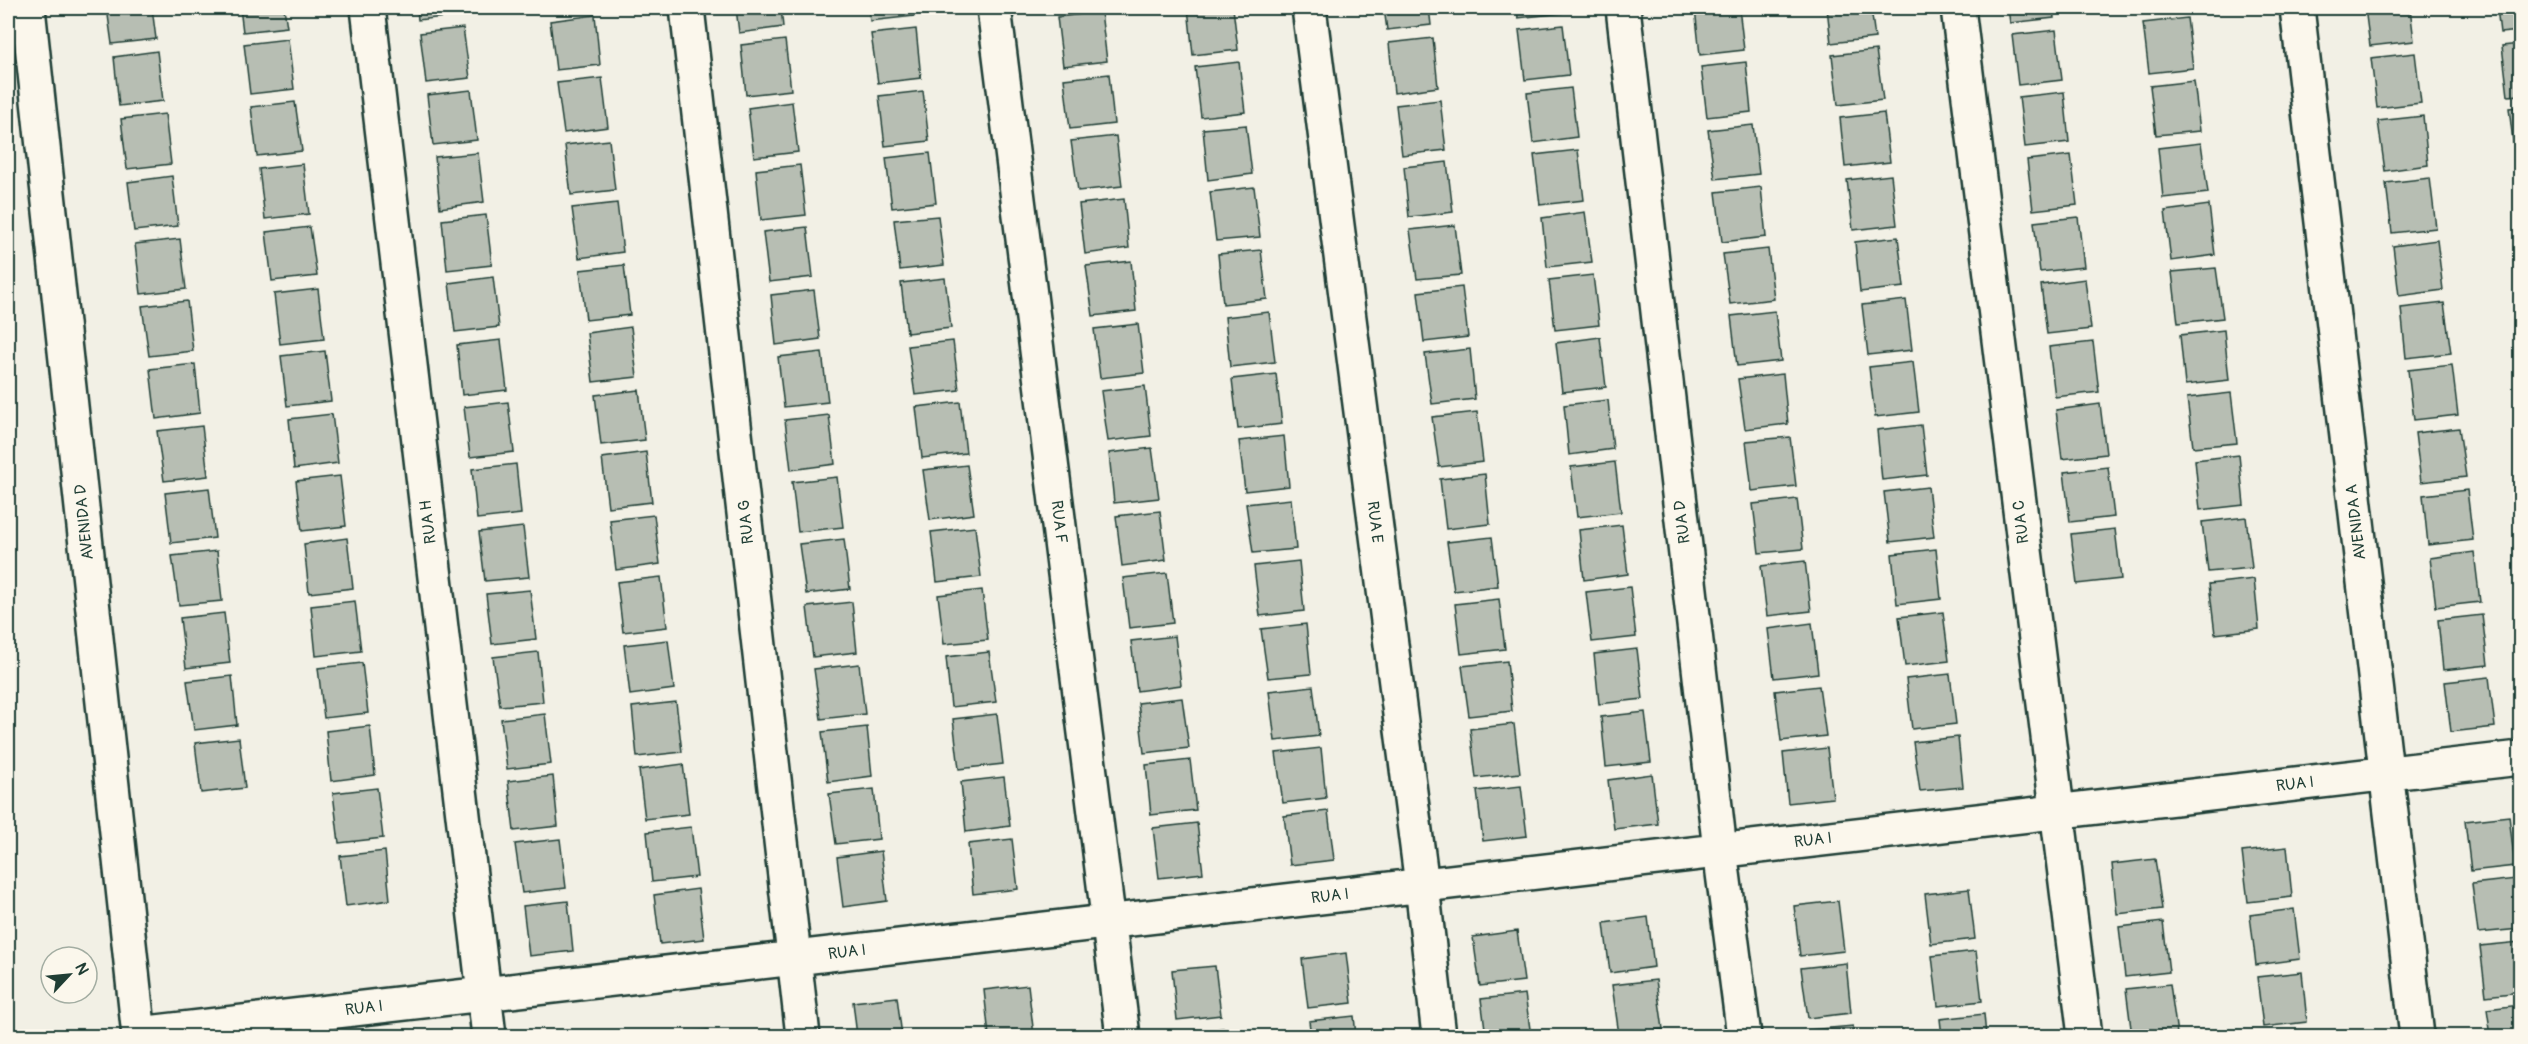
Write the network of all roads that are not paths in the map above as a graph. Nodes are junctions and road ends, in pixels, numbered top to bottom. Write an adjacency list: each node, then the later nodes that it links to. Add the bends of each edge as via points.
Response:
1 (28, 8): 17 (street, AVENIDA D)
2 (368, 8): 16 (street, RUA H)
3 (687, 8): 15 (street, RUA G)
4 (994, 8): 14 (street, RUA F)
5 (1309, 8): 13 (street, RUA E)
6 (1623, 8): 12 (street, RUA D)
7 (1958, 8): 11 (street, RUA C)
8 (2297, 8): 10 (street, AVENIDA A)
9 (2520, 758): 10 (street, RUA I)
10 (2386, 773): 11 (street, RUA I); 24 (street, AVENIDA A)
11 (2057, 811): 12 (street, RUA I); 23 (street, RUA C)
12 (1720, 850): 13 (street, RUA I); 22 (street, RUA D)
13 (1422, 885): 14 (street, RUA I); 21 (street, RUA E)
14 (1110, 921): 15 (street, RUA I); 20 (street, RUA F)
15 (795, 958): 16 (street, RUA I); 19 (street, RUA G)
16 (484, 994): 17 (street, RUA I); 18 (street, RUA H)
17 (139, 1035)
18 (489, 1036)
19 (803, 1036)
20 (1123, 1036)
21 (1439, 1036)
22 (1744, 1036)
23 (2085, 1036)
24 (2417, 1036)

